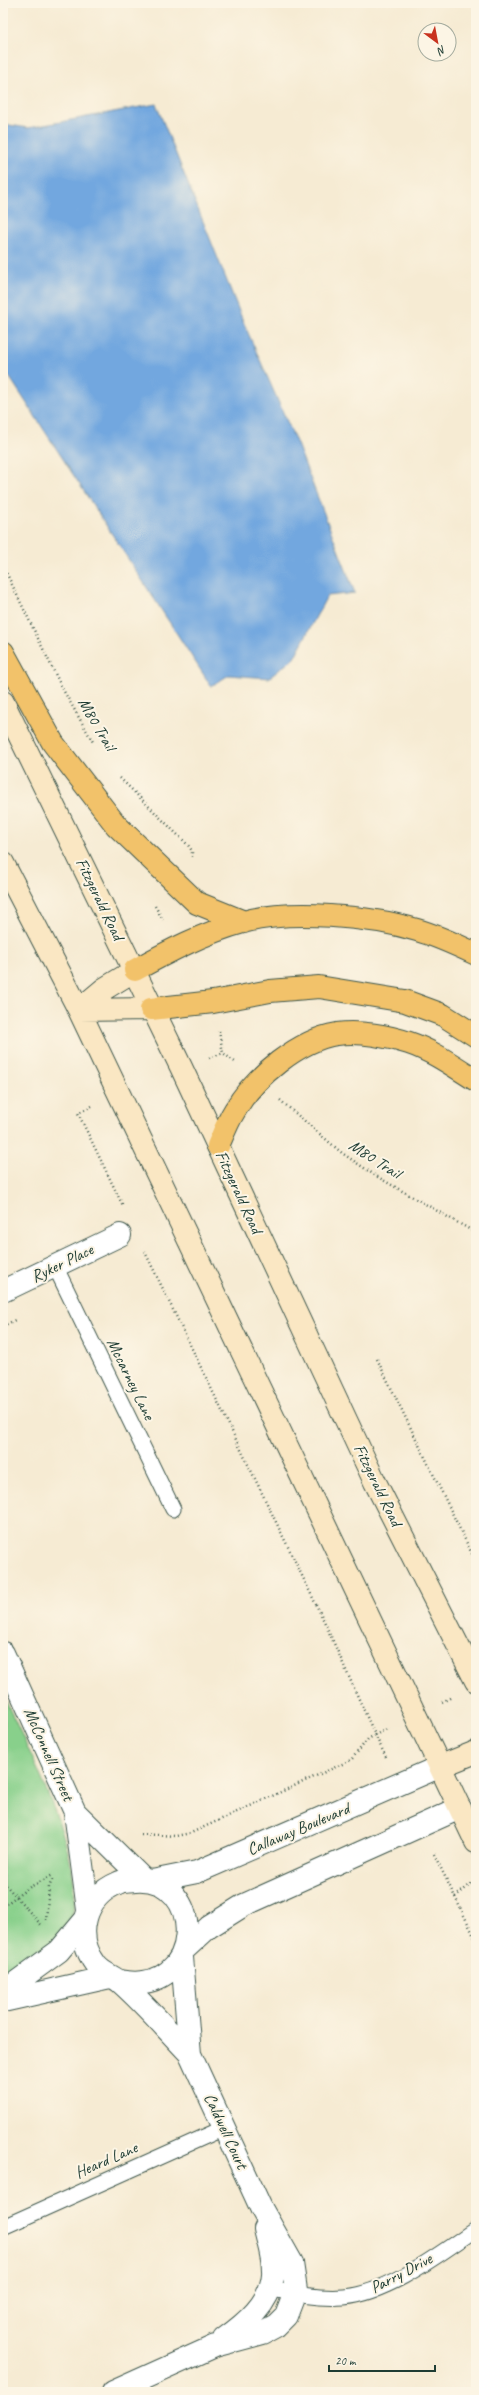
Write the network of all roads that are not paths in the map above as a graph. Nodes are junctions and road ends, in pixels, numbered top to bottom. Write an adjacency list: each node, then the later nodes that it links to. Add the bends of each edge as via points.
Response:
1 (3, 652): 4 (highway, via 53,743 116,825 197,902)
2 (3, 702): 6 (street, Fitzgerald Road)
3 (3, 863): 8 (street)
4 (244, 922): 5 (highway, via 302,915 365,921 416,929); 6 (highway, via 190,940)
5 (476, 954)
6 (135, 970): 7 (street, Fitzgerald Road); 8 (street, via 104,989)
7 (151, 1009): 8 (street); 9 (highway, via 213,1002 270,991 319,987 405,1001 443,1015); 11 (street, Fitzgerald Road)
8 (78, 1010): 19 (street)
9 (476, 1036)
10 (476, 1080): 11 (highway, via 410,1043 375,1035 337,1034 308,1044 279,1062 258,1080 235,1110)
11 (218, 1146): 17 (street, Fitzgerald Road, via 375,1482)
12 (120, 1235): 13 (street, Ryker Place)
13 (55, 1266): 14 (street, Ryker Place); 15 (lane, Mccarney Lane)
14 (3, 1291)
15 (173, 1509)
16 (3, 1653): 21 (street, McConnell Street)
17 (476, 1681)
18 (476, 1752): 19 (street)
19 (441, 1766): 20 (street); 23 (street, Callaway Boulevard, via 197,1872)
20 (468, 1804): 22 (street); 25 (street, via 244,1905 209,1927)
21 (74, 1812): 23 (street, McConnell Street); 24 (street, McConnell Street)
22 (476, 1842)
23 (148, 1880): 24 (street, via 120,1882 107,1888 96,1897); 25 (street, via 167,1889 179,1901 186,1916 188,1932)
24 (86, 1915): 26 (street, via 83,1936 88,1952 97,1966); 27 (street, via 59,1951)
25 (184, 1952): 26 (street, via 175,1966 155,1980 131,1983); 29 (street, Caldwell Court)
26 (114, 1979): 28 (street); 29 (street, Caldwell Court)
27 (3, 1992)
28 (3, 2000)
29 (190, 2054): 30 (street, Caldwell Court)
30 (224, 2128): 31 (street, Caldwell Court); 32 (lane, Heard Lane)
31 (261, 2208): 34 (street, Caldwell Court, via 272,2262 273,2275); 35 (street, Caldwell Court, via 292,2263)
32 (3, 2228)
33 (476, 2229): 35 (lane, Parry Drive, via 412,2271 363,2293 345,2297)
34 (269, 2288): 35 (lane, Parry Drive); 36 (street, via 255,2314)
35 (295, 2294): 36 (street, via 286,2316 276,2326 263,2333)
36 (215, 2346): 37 (street)
37 (113, 2392)

